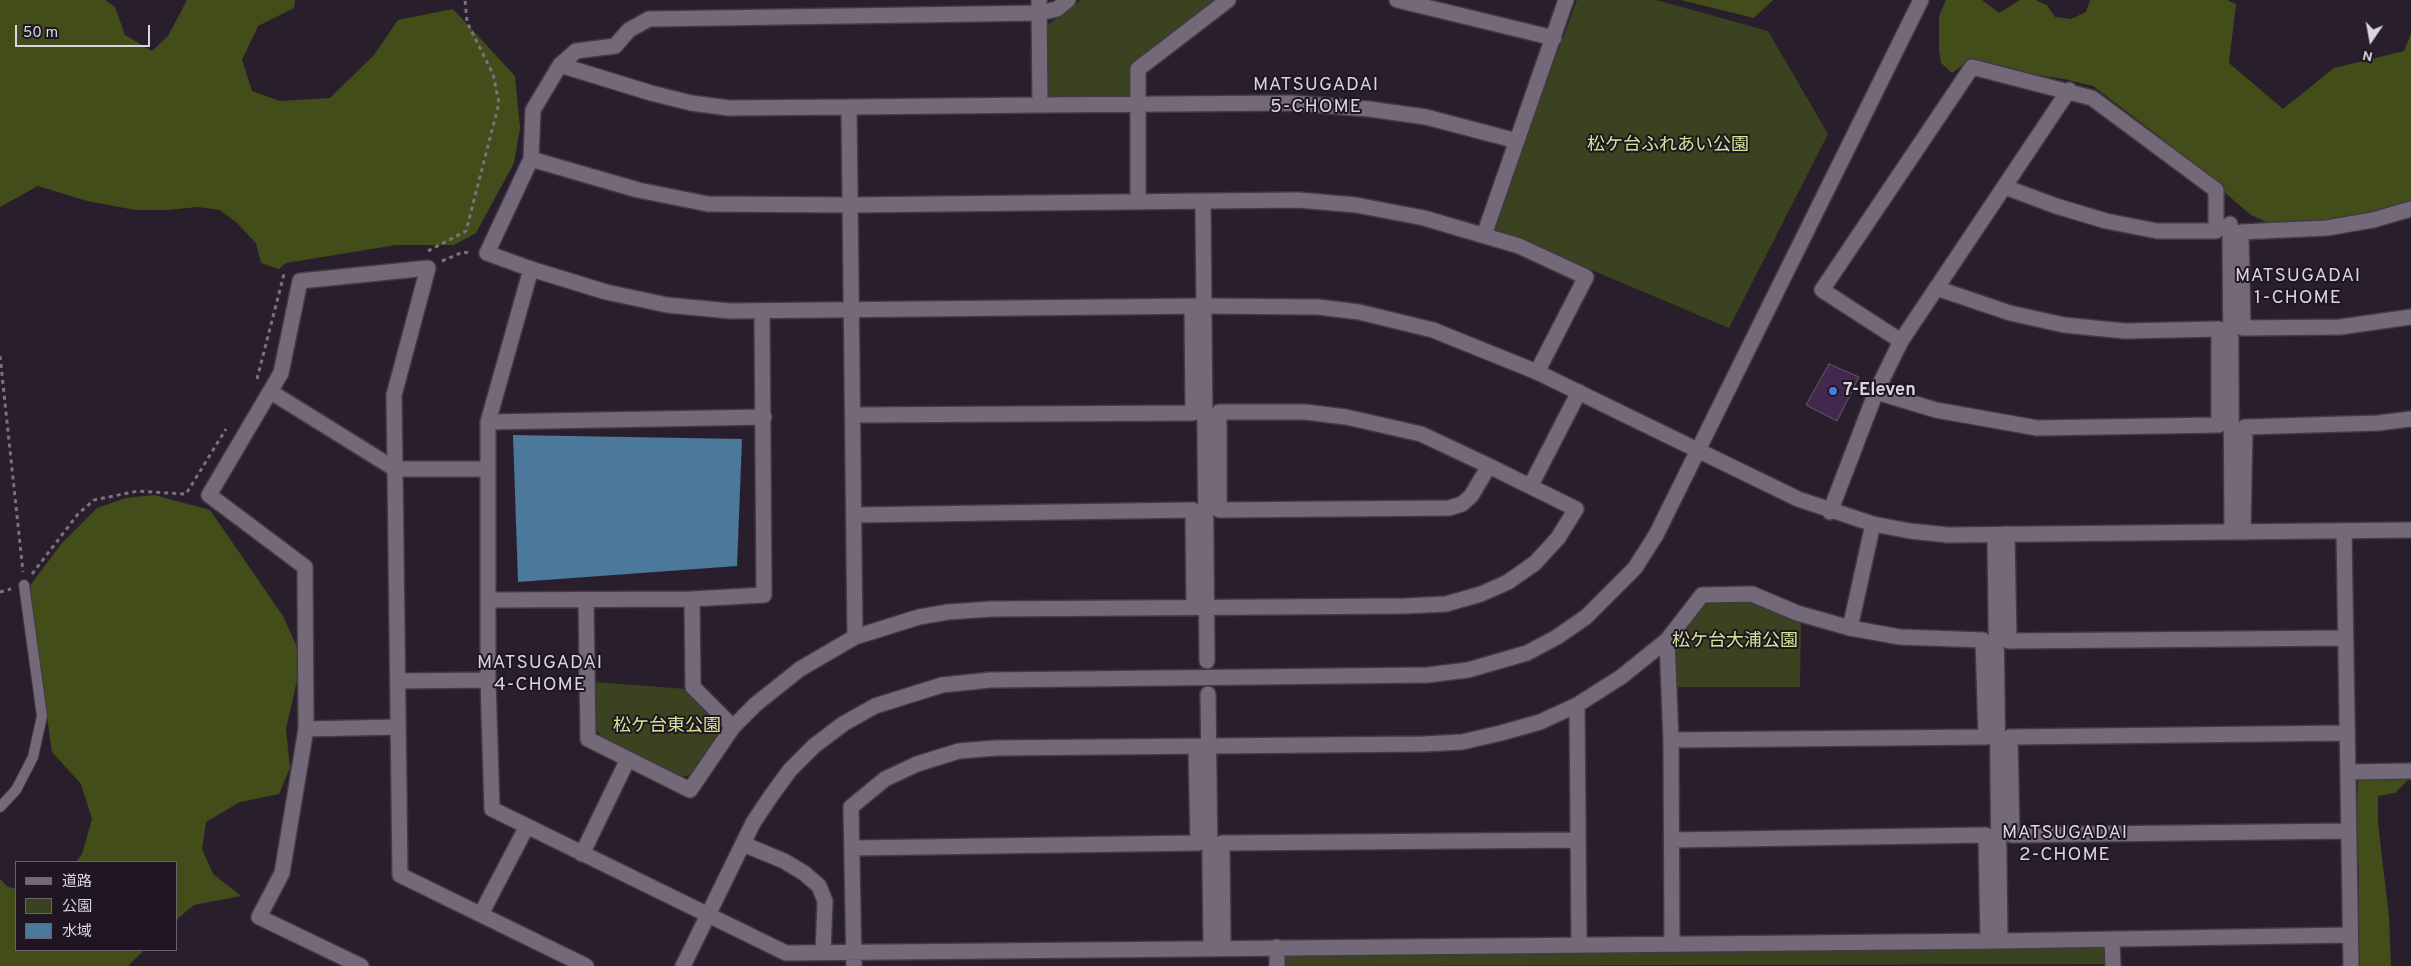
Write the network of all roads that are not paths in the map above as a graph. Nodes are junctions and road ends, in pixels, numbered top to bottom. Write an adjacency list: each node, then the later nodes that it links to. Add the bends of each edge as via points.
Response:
1 (1068, 0): 6 (street, via 1057,9)
2 (1228, 0): 10 (street, via 1138,70)
3 (1397, 0): 7 (street)
4 (1566, 0): 7 (street)
5 (1920, 0): 37 (street)
6 (1040, 7): 8 (street, via 649,19 629,30 615,46 576,51); 11 (street)
7 (1554, 38): 13 (street)
8 (560, 64): 12 (street, via 651,94 692,103 729,108); 14 (street, via 533,110)
9 (2069, 90): 15 (street); 15 (street, via 2092,98 2216,190 2216,231 2149,230 2056,206); 28 (street, via 1972,66 1822,290)
10 (1136, 104): 11 (street); 13 (street, via 1293,103 1369,109 1426,117); 16 (street)
11 (1040, 105): 12 (street)
12 (849, 107): 18 (street)
13 (1517, 141): 21 (street)
14 (530, 159): 18 (street, via 638,190 708,204); 22 (street, via 487,253)
15 (2005, 187): 23 (street)
16 (1138, 201): 17 (street); 18 (street)
17 (1203, 201): 21 (street, via 1298,200 1356,205 1424,218); 24 (street)
18 (850, 205): 25 (street)
19 (2411, 209): 27 (street, via 2327,228 2241,232 2243,328 2340,327)
20 (2230, 224): 47 (street)
21 (1484, 235): 29 (street, via 1519,246 1586,277)
22 (530, 269): 26 (street, via 606,292 667,305 730,312); 36 (street)
23 (1936, 288): 28 (street); 32 (street, via 2010,313 2064,325 2125,331 2219,329 2219,425 2037,428 1936,410)
24 (1197, 306): 25 (street); 29 (street, via 1318,307 1359,312 1433,330); 33 (street, via 1193,413); 53 (street)
25 (852, 310): 26 (street); 33 (street)
26 (762, 311): 34 (street)
27 (2411, 317)
28 (1901, 341): 32 (street)
29 (1537, 372): 31 (street)
30 (271, 392): 39 (street); 39 (street, via 281,373 300,281 428,268 394,395); 65 (street, via 209,495 305,567)
31 (1579, 392): 37 (street); 41 (street)
32 (1876, 392): 42 (street)
33 (853, 415): 43 (street)
34 (764, 418): 36 (street); 50 (street, via 764,595)
35 (2411, 419): 47 (street, via 2245,427)
36 (488, 422): 40 (street)
37 (1697, 452): 42 (street); 77 (street, via 1656,535 1635,568 1586,617 1527,653 1468,670 1427,675 990,680 942,685 875,706 814,746 790,770 771,796)
38 (1489, 466): 38 (street, via 1471,496 1462,504 1448,508 1219,510 1219,412 1305,412 1346,417 1421,434); 41 (street)
39 (395, 469): 40 (street); 60 (street)
40 (487, 469): 51 (street)
41 (1530, 485): 53 (street, via 1576,509 1558,538 1535,563 1508,582 1481,594 1446,604 1405,606)
42 (1830, 512): 44 (street)
43 (854, 515): 53 (street, via 1193,510); 55 (street)
44 (1873, 524): 48 (street, via 1948,535); 54 (street)
45 (2411, 530): 46 (street)
46 (2344, 531): 47 (street); 56 (street)
47 (2238, 532): 48 (street)
48 (2001, 535): 56 (street, via 2009,641); 84 (street)
49 (24, 585): 72 (lane, via 42,716 33,758 16,790)
50 (692, 599): 52 (street); 64 (street, via 693,687)
51 (489, 600): 52 (street); 59 (street)
52 (586, 600): 69 (street, via 588,739)
53 (1201, 607): 55 (street, via 948,612 919,617); 58 (street)
54 (1850, 628): 57 (street, via 1797,613 1752,594 1702,595); 67 (street, via 1900,637 1983,640 1986,737)
55 (855, 637): 64 (street, via 800,669)
56 (2345, 638): 66 (street)
57 (1667, 640): 62 (street, via 1621,677); 67 (street)
58 (1207, 661)
59 (488, 680): 60 (street); 73 (street, via 492,809)
60 (398, 681): 63 (street)
61 (1208, 694): 68 (street)
62 (1577, 705): 68 (street, via 1540,722 1462,742); 75 (street)
63 (398, 727): 65 (street); 80 (street, via 400,874)
64 (733, 727): 69 (street, via 690,790)
65 (306, 729): 91 (street, via 282,874 259,917)
66 (2347, 733): 71 (street); 74 (street, via 2010,737 2012,835)
67 (1671, 740): 76 (street)
68 (1203, 746): 78 (street, via 959,751 917,764 885,779 851,807); 78 (street, via 1198,843); 87 (street)
69 (628, 759): 79 (street)
70 (2411, 771): 71 (street)
71 (2348, 772): 74 (street)
72 (0, 808)
73 (526, 828): 79 (street); 80 (street)
74 (2348, 831): 82 (street)
75 (1577, 840): 86 (street); 87 (street, via 1222,843)
76 (1672, 840): 84 (street, via 1986,836); 85 (street)
77 (743, 844): 81 (street); 89 (street, via 804,873 819,886 825,901)
78 (852, 848): 90 (street)
79 (582, 854): 81 (street)
80 (481, 914): 92 (street)
81 (708, 916): 89 (street, via 786,952); 93 (street)
82 (2350, 936): 83 (street); 96 (street)
83 (2112, 940): 84 (street); 95 (street)
84 (1994, 941): 85 (street)
85 (1672, 944): 86 (street)
86 (1579, 945): 88 (street)
87 (1217, 948): 88 (street); 90 (street)
88 (1277, 948): 94 (street)
89 (823, 952): 90 (street)
90 (854, 959)
91 (361, 966)
92 (586, 966)
93 (684, 966)
94 (1277, 966)
95 (2113, 966)
96 (2351, 966)

